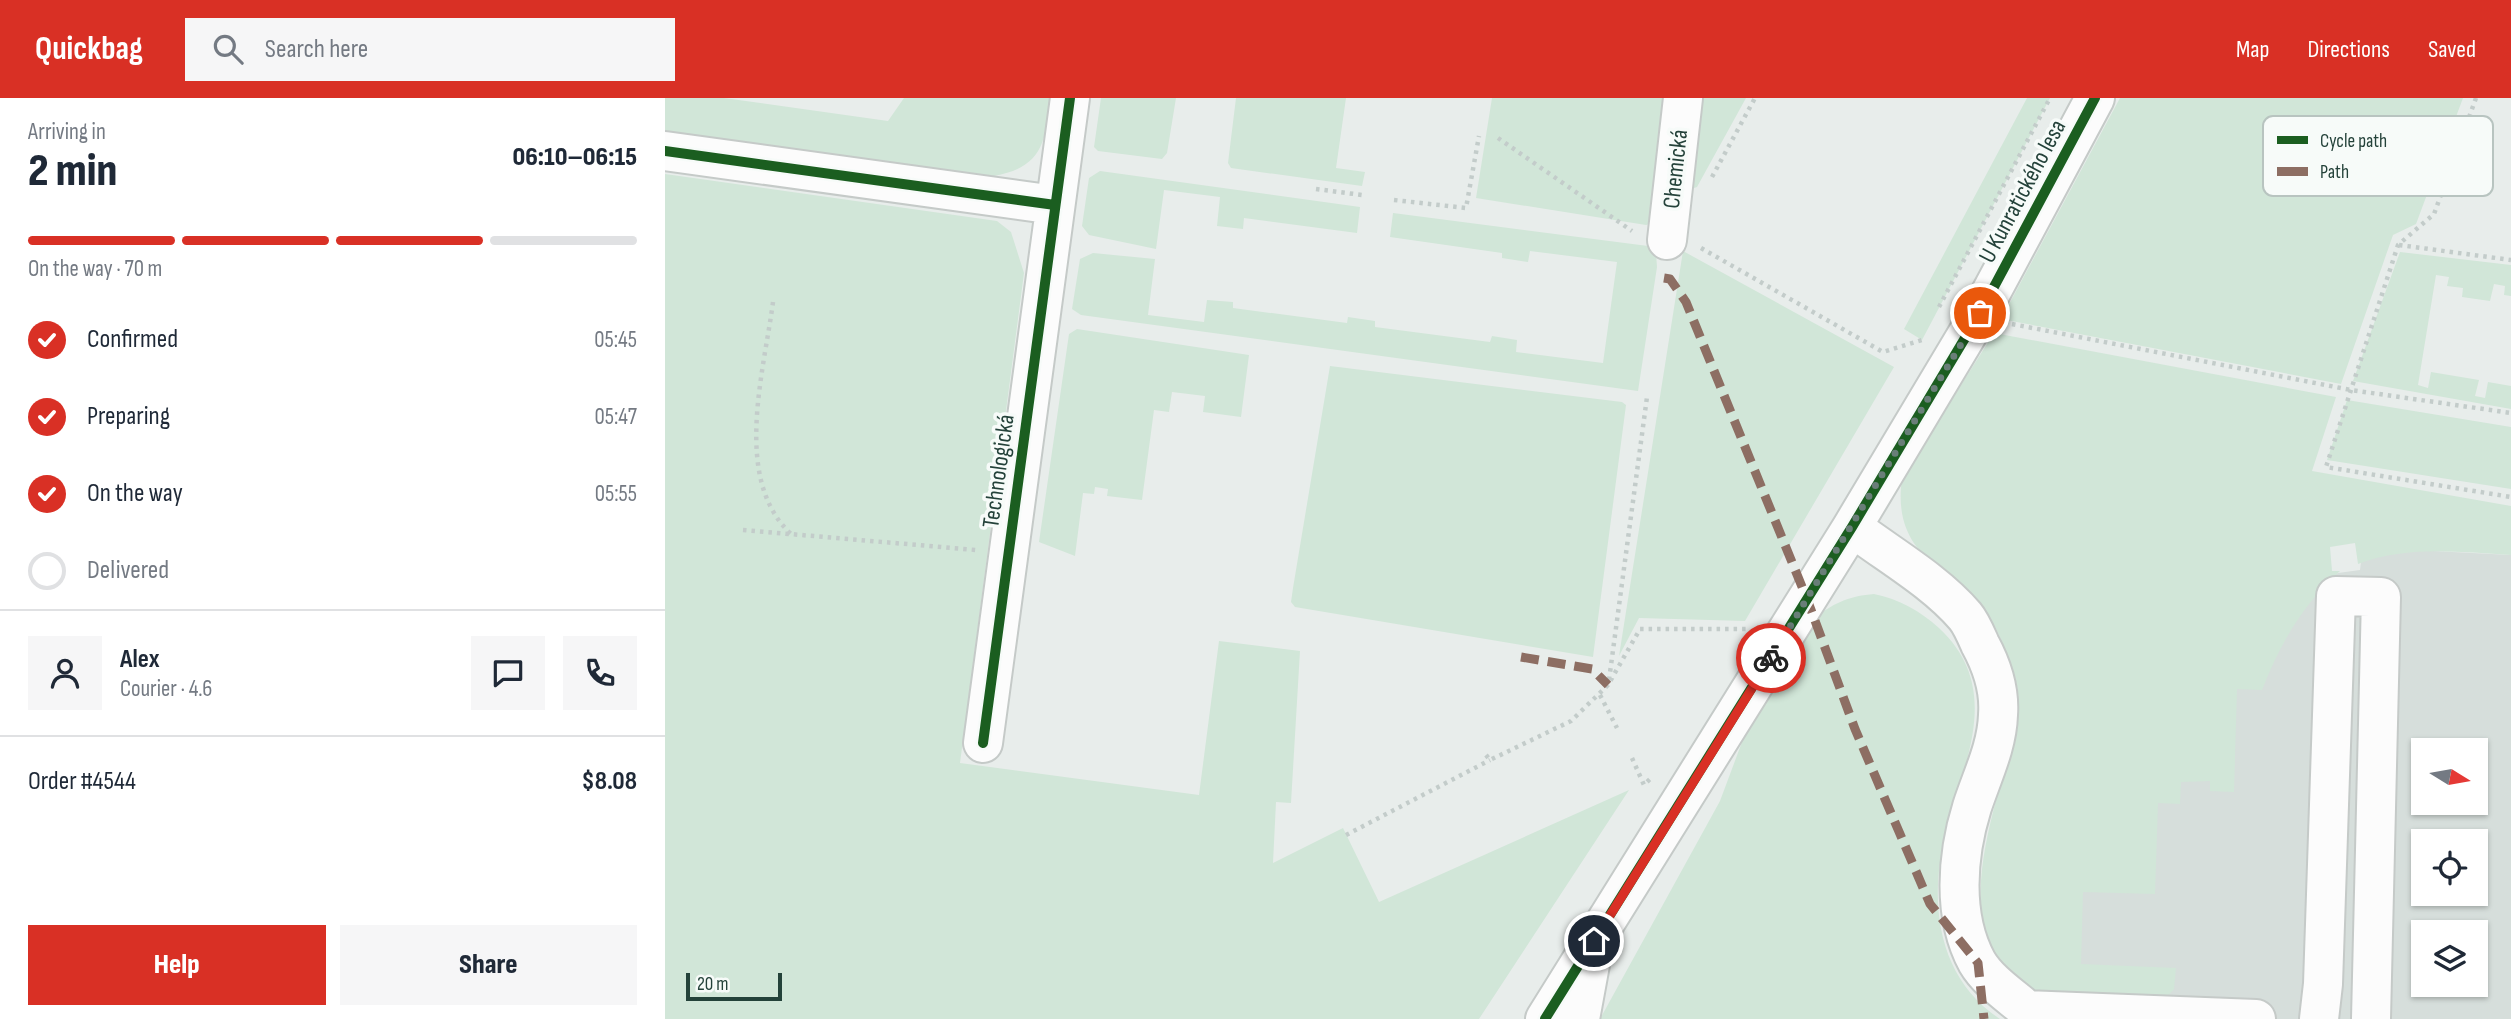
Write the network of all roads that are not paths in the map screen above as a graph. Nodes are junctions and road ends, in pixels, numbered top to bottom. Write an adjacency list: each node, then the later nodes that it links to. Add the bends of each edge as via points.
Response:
1 (1070, 98): 5 (street, Technologická)
2 (1683, 98): 6 (street, Chemická, via 1672,195)
3 (2095, 98): 7 (street, U Kunratického lesa, via 1980,313)
4 (665, 151): 5 (street)
5 (1055, 205): 8 (street, Technologická)
6 (1653, 238)
7 (1852, 527): 9 (street, U Kunratického lesa); 12 (street, via 1966,617 1993,675 1999,715 1962,847 1959,891 1964,927 1978,963 2027,1010)
8 (983, 743)
9 (1594, 941): 10 (street, U Kunratického lesa); 11 (street)
10 (1545, 1019)
11 (1580, 1019)
12 (2256, 1019)
13 (2319, 1019): 14 (street, via 2336,596 2381,597)
14 (2371, 1019)

